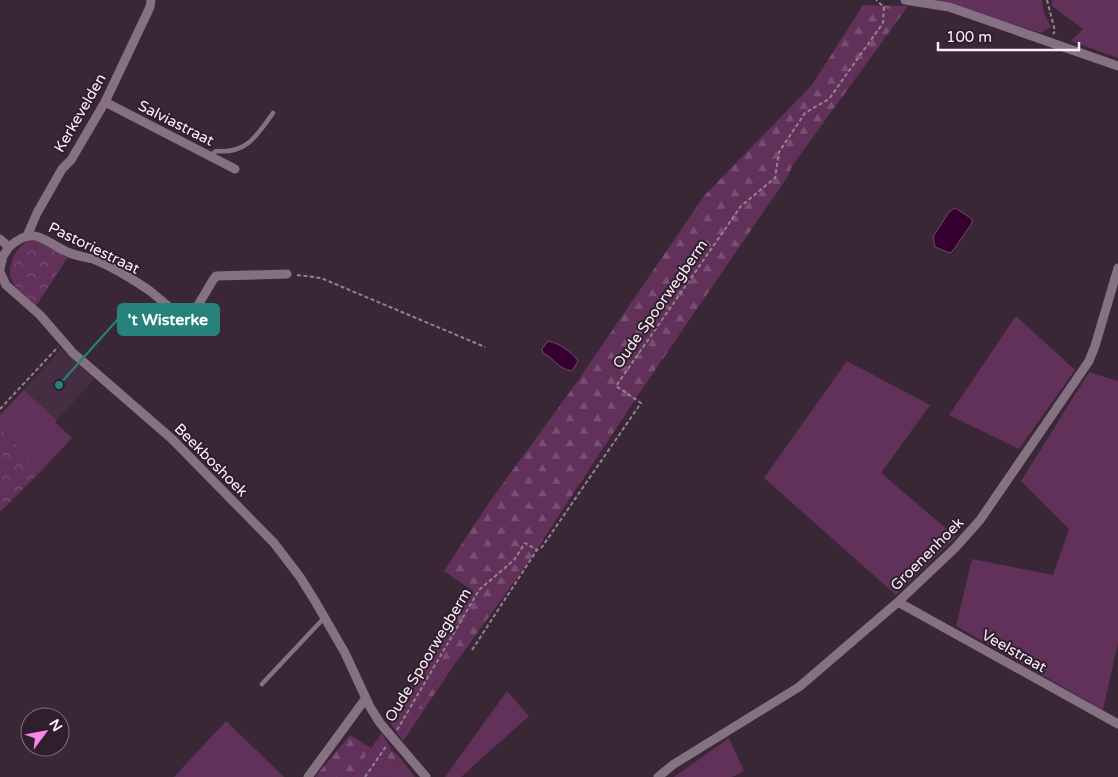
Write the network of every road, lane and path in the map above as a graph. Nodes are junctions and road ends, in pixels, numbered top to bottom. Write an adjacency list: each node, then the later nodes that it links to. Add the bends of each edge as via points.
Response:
1 (151, 0): 7 (street, Kerkevelden)
2 (876, 0): 20 (path, Oude Spoorwegberm, via 884,7 883,24 830,99 805,113 779,152 775,178 741,206 616,386 641,403)
3 (906, 0): 5 (street, via 950,7)
4 (1047, 0): 5 (path, via 1055,31)
5 (1047, 42): 6 (street)
6 (1118, 66)
7 (104, 102): 9 (street, Salviastraat); 11 (street, Kerkevelden, via 71,160 62,169)
8 (274, 112): 9 (lane, via 254,139 243,147 229,152 216,151)
9 (210, 156): 10 (street, Salviastraat)
10 (235, 169)
11 (27, 236): 13 (street, Pastoriestraat); 16 (street, Pastoriestraat, via 38,236 70,254 94,260 152,292 187,319 192,317 216,276)
12 (0, 239): 13 (street)
13 (9, 247): 15 (street, Beekboshoek)
14 (1118, 268): 21 (street, Groenenhoek, via 1096,346 1082,373 968,534)
15 (0, 270): 17 (street, Beekboshoek, via 6,285 40,315)
16 (287, 274): 18 (path, via 322,278)
17 (63, 342): 19 (path); 22 (street, Beekboshoek, via 172,439 262,530 300,577)
18 (485, 347)
19 (0, 410)
20 (537, 550): 23 (path); 27 (path, Oude Spoorwegberm, via 525,543 514,560 479,590)
21 (898, 602): 26 (street, Veelstraat); 31 (street, Groenenhoek, via 799,687)
22 (324, 618): 24 (lane); 25 (street, Beekboshoek)
23 (472, 650)
24 (262, 684)
25 (366, 698): 27 (street, Beekboshoek); 28 (street)
26 (1118, 724)
27 (392, 738): 29 (path, Oude Spoorwegberm); 30 (street, Beekboshoek)
28 (308, 777)
29 (365, 777)
30 (426, 777)
31 (658, 777)

